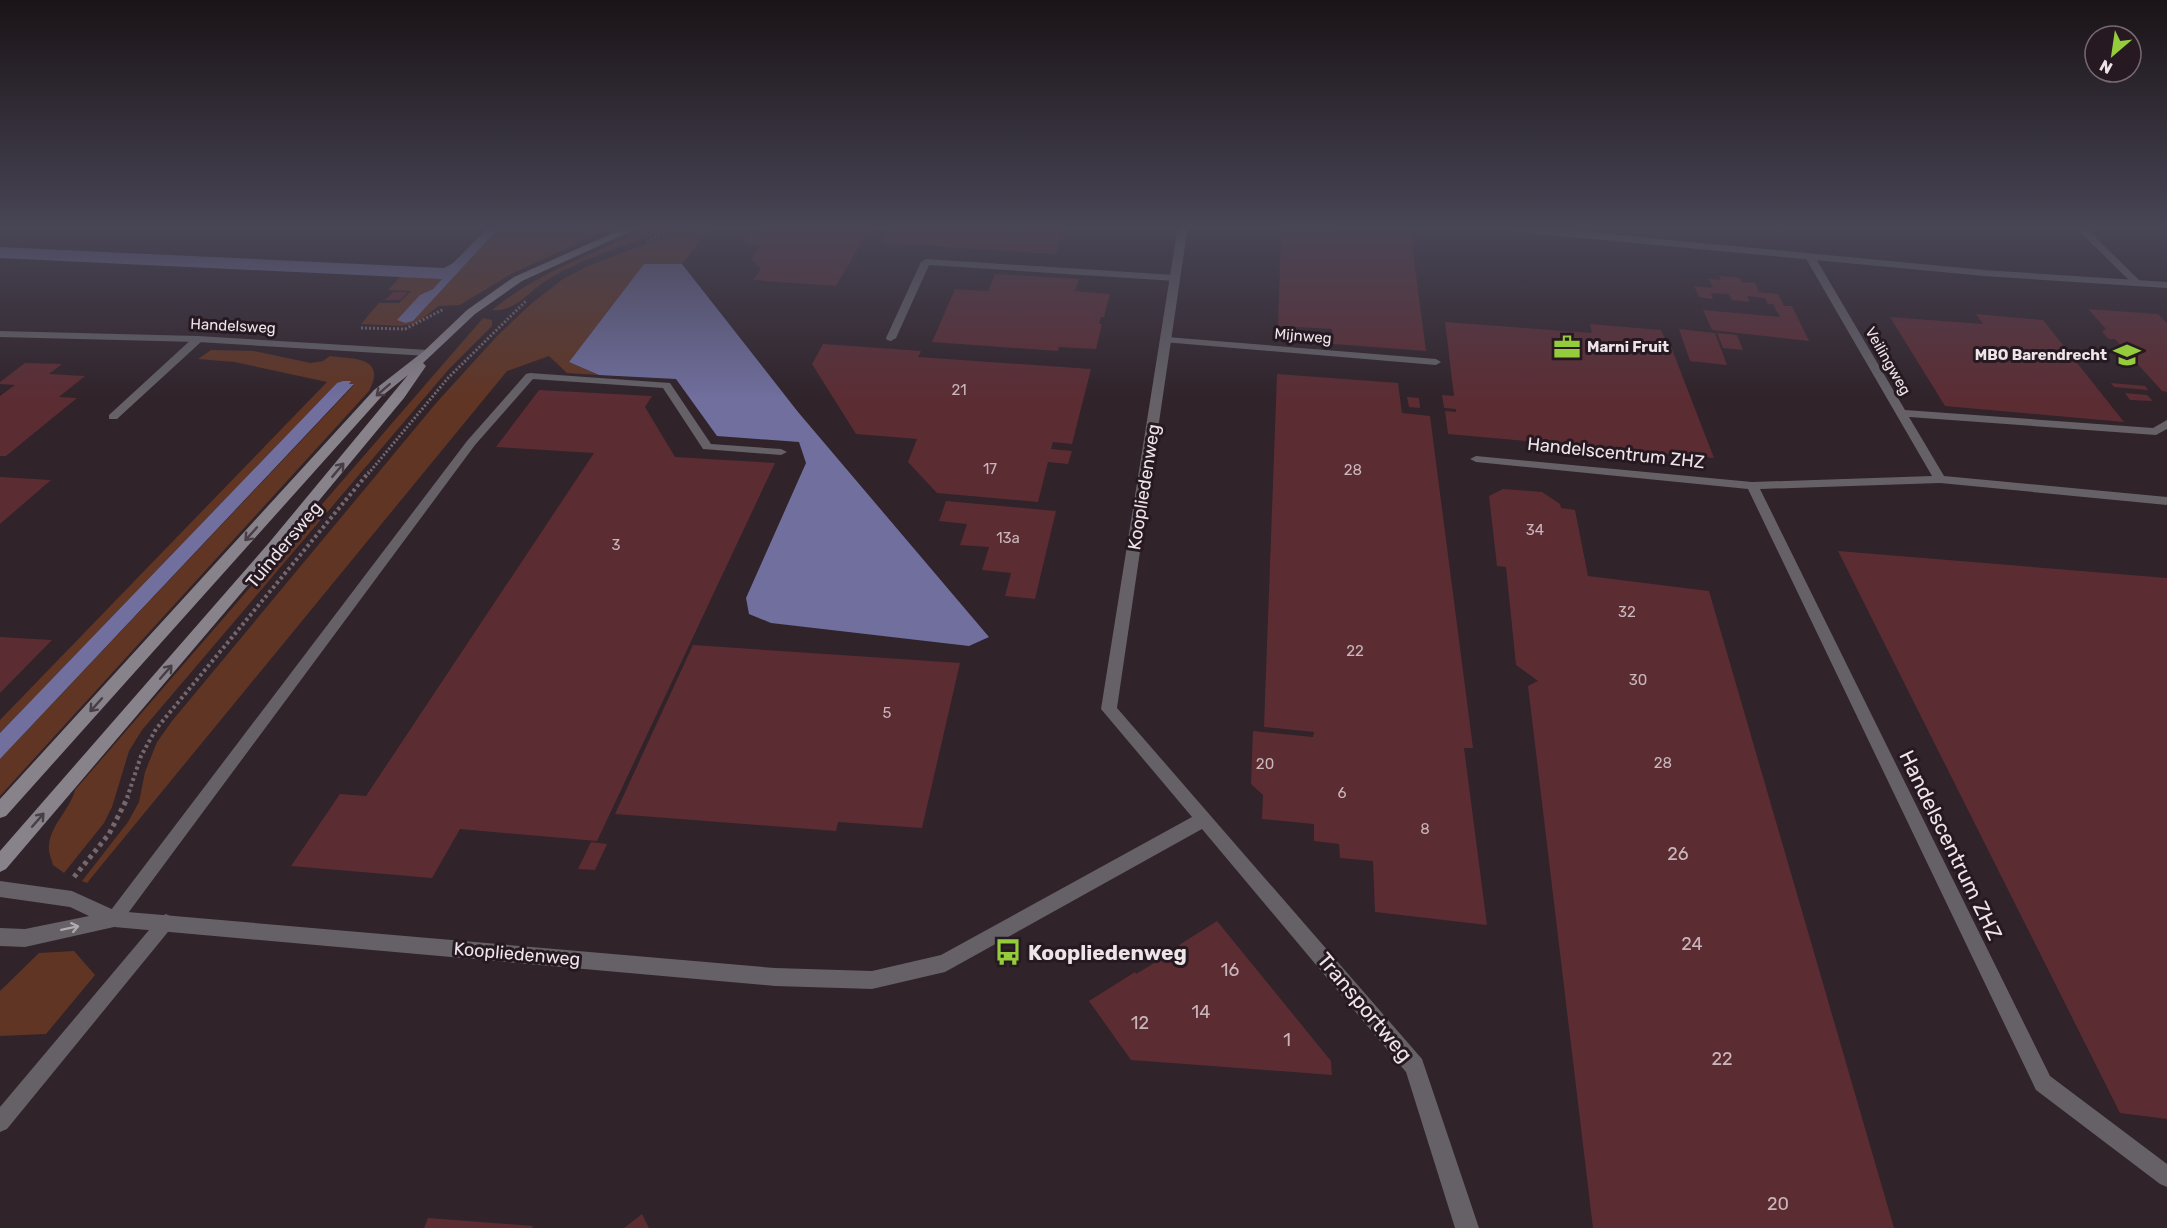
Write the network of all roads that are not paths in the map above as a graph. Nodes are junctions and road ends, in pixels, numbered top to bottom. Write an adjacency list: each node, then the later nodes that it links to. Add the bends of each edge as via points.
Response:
1 (509, 285): 9 (main road, Tuindersweg, via 471,312)
2 (915, 285): 6 (lane)
3 (1174, 285): 8 (street, Koopliedenweg)
4 (1827, 285): 11 (lane, Veilingweg)
5 (0, 334): 7 (street, Handelsweg)
6 (891, 338)
7 (198, 339): 9 (street, Handelsweg); 12 (lane)
8 (1167, 340): 10 (lane, Mijnweg); 20 (street, Koopliedenweg, via 1109,709)
9 (428, 353): 19 (main road, Tuindersweg, one-way to 19, via 378,393); 21 (main road, Tuindersweg, one-way to 9, via 273,547 400,395)
10 (1436, 362)
11 (1901, 413): 13 (lane, via 2156,432); 16 (lane, Veilingweg)
12 (113, 417)
13 (2167, 423)
14 (781, 452): 23 (lane, via 707,447 666,385 530,376 471,443)
15 (1476, 459): 17 (lane, Handelscentrum ZHZ)
16 (1940, 479): 17 (lane, Handelscentrum ZHZ); 18 (lane, Handelscentrum ZHZ)
17 (1752, 486): 27 (lane, Handelscentrum ZHZ, via 2043,1083)
18 (2167, 501)
19 (0, 812)
20 (1204, 819): 24 (street, Koopliedenweg, via 945,963 872,980 775,977); 28 (street, Transportweg, via 1415,1066)
21 (0, 864)
22 (0, 889): 23 (street, Koopliedenweg, via 72,899)
23 (114, 919): 24 (street, Koopliedenweg); 25 (street, Koopliedenweg, one-way to 23, via 25,938)
24 (166, 922): 26 (lane)
25 (0, 937)
26 (0, 1122)
27 (2167, 1177)
28 (1467, 1228)

